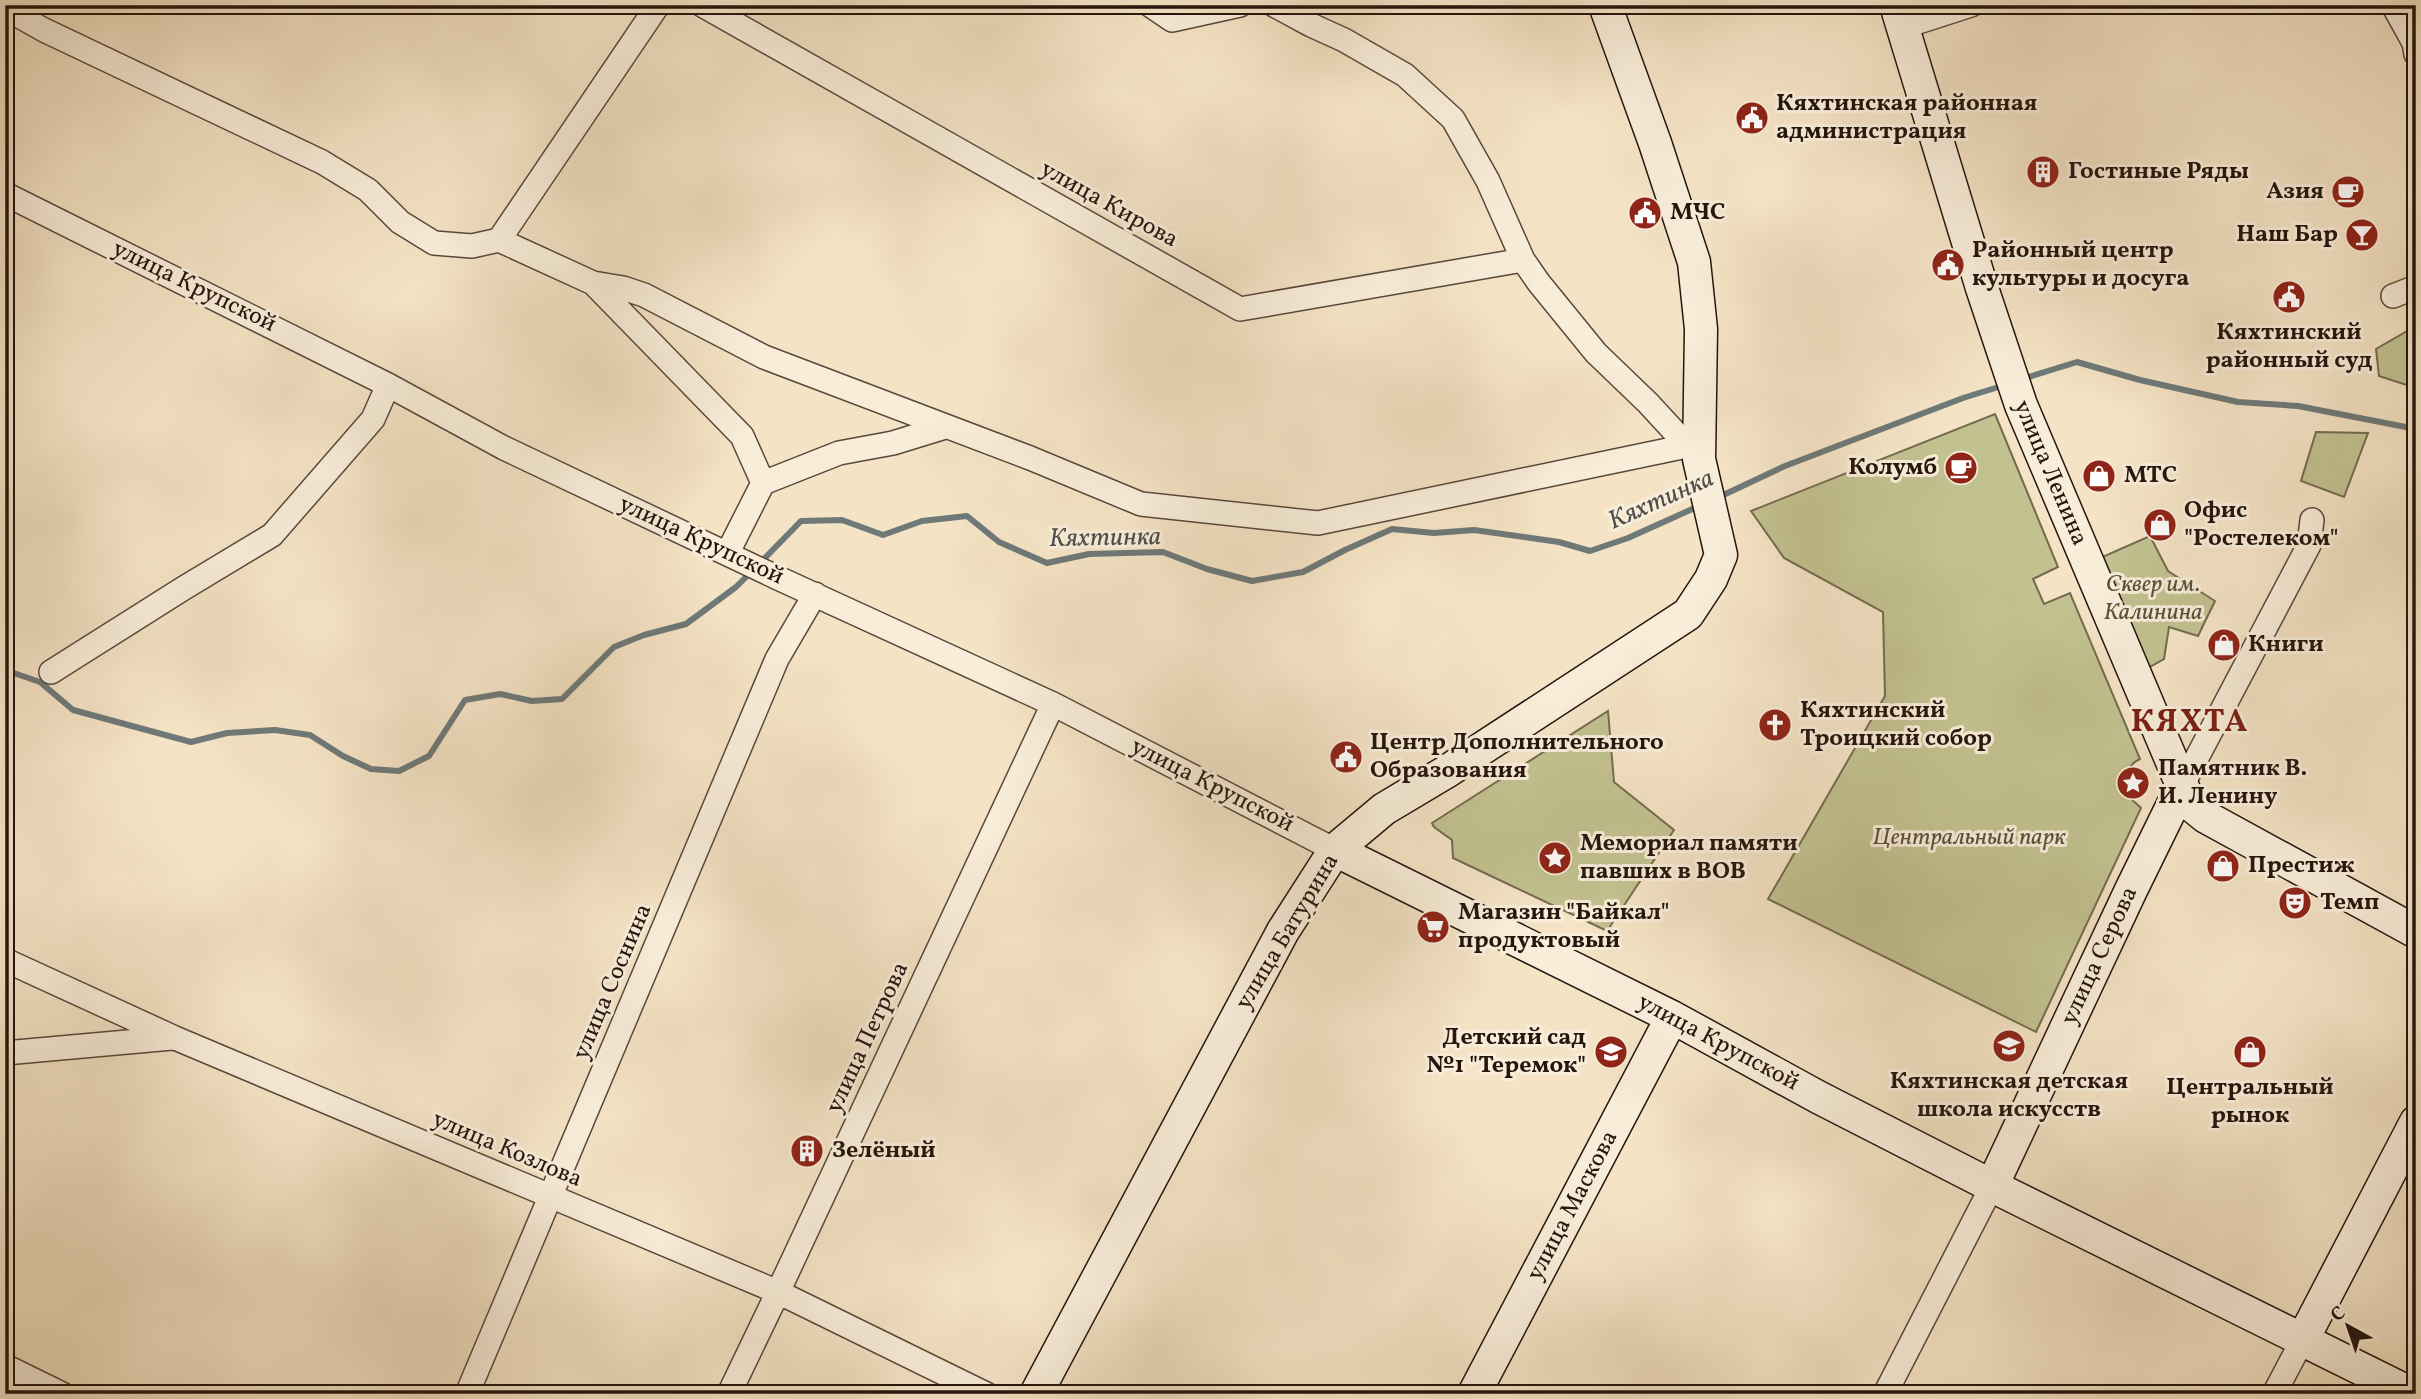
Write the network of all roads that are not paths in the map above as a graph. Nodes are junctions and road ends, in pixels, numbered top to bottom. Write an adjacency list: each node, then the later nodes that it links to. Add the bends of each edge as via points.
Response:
1 (658, 5): 13 (street)
2 (702, 5): 14 (street, улица Кирова, via 1240,309)
3 (1150, 5): 4 (street, via 1172,20)
4 (1240, 5)
5 (1274, 5): 14 (street, via 1405,75 1453,119 1489,181)
6 (1605, 5): 20 (street, улица Батурина, via 1694,262 1701,329)
7 (1971, 5): 10 (street)
8 (2393, 5): 11 (street)
9 (5, 8): 13 (street, via 322,162 368,190 400,222 434,243 472,246)
10 (1900, 16): 27 (street, улица Ленина, via 2009,373)
11 (2415, 47)
12 (5, 194): 18 (street, улица Крупской)
13 (499, 240): 15 (street)
14 (1523, 260): 20 (street, via 1596,353)
15 (593, 283): 19 (street, via 644,295 764,357); 21 (street, via 742,436)
16 (2416, 287): 17 (street)
17 (2393, 296)
18 (388, 385): 23 (street, улица Крупской, via 504,447); 25 (street, via 373,419 272,535)
19 (945, 427): 20 (street, via 1141,504 1318,523); 21 (street, via 839,453)
20 (1698, 462): 28 (street, улица Батурина, via 1721,555 1688,614 1384,809)
21 (763, 483): 23 (street)
22 (2312, 520): 27 (street, улица Серова, via 2309,545)
23 (728, 552): 24 (street, улица Крупской)
24 (814, 594): 26 (street, улица Крупской); 36 (street, улица Соснина, via 777,659)
25 (51, 673)
26 (1053, 704): 28 (street, улица Крупской); 37 (street, улица Петрова)
27 (2182, 786): 29 (street, улица Ленина, via 2190,804 2206,817); 35 (street, улица Серова)
28 (1335, 850): 31 (street, улица Крупской); 44 (street, улица Батурина, via 1283,931)
29 (2416, 932)
30 (5, 960): 32 (street, улица Козлова)
31 (1672, 1017): 35 (street, улица Крупской); 45 (street, улица Маскова)
32 (175, 1038): 33 (street); 36 (street, улица Козлова)
33 (5, 1052)
34 (2416, 1122): 38 (street)
35 (1992, 1186): 38 (street, улица Крупской); 46 (street, улица Серова)
36 (551, 1197): 37 (street, улица Козлова); 41 (street, улица Соснина)
37 (778, 1292): 42 (street, улица Петрова); 43 (street, улица Козлова)
38 (2303, 1339): 47 (street); 48 (street, улица Крупской)
39 (5, 1366): 40 (street)
40 (62, 1394)
41 (467, 1394)
42 (729, 1394)
43 (986, 1394)
44 (1036, 1394)
45 (1474, 1394)
46 (1885, 1394)
47 (2274, 1394)
48 (2412, 1394)

